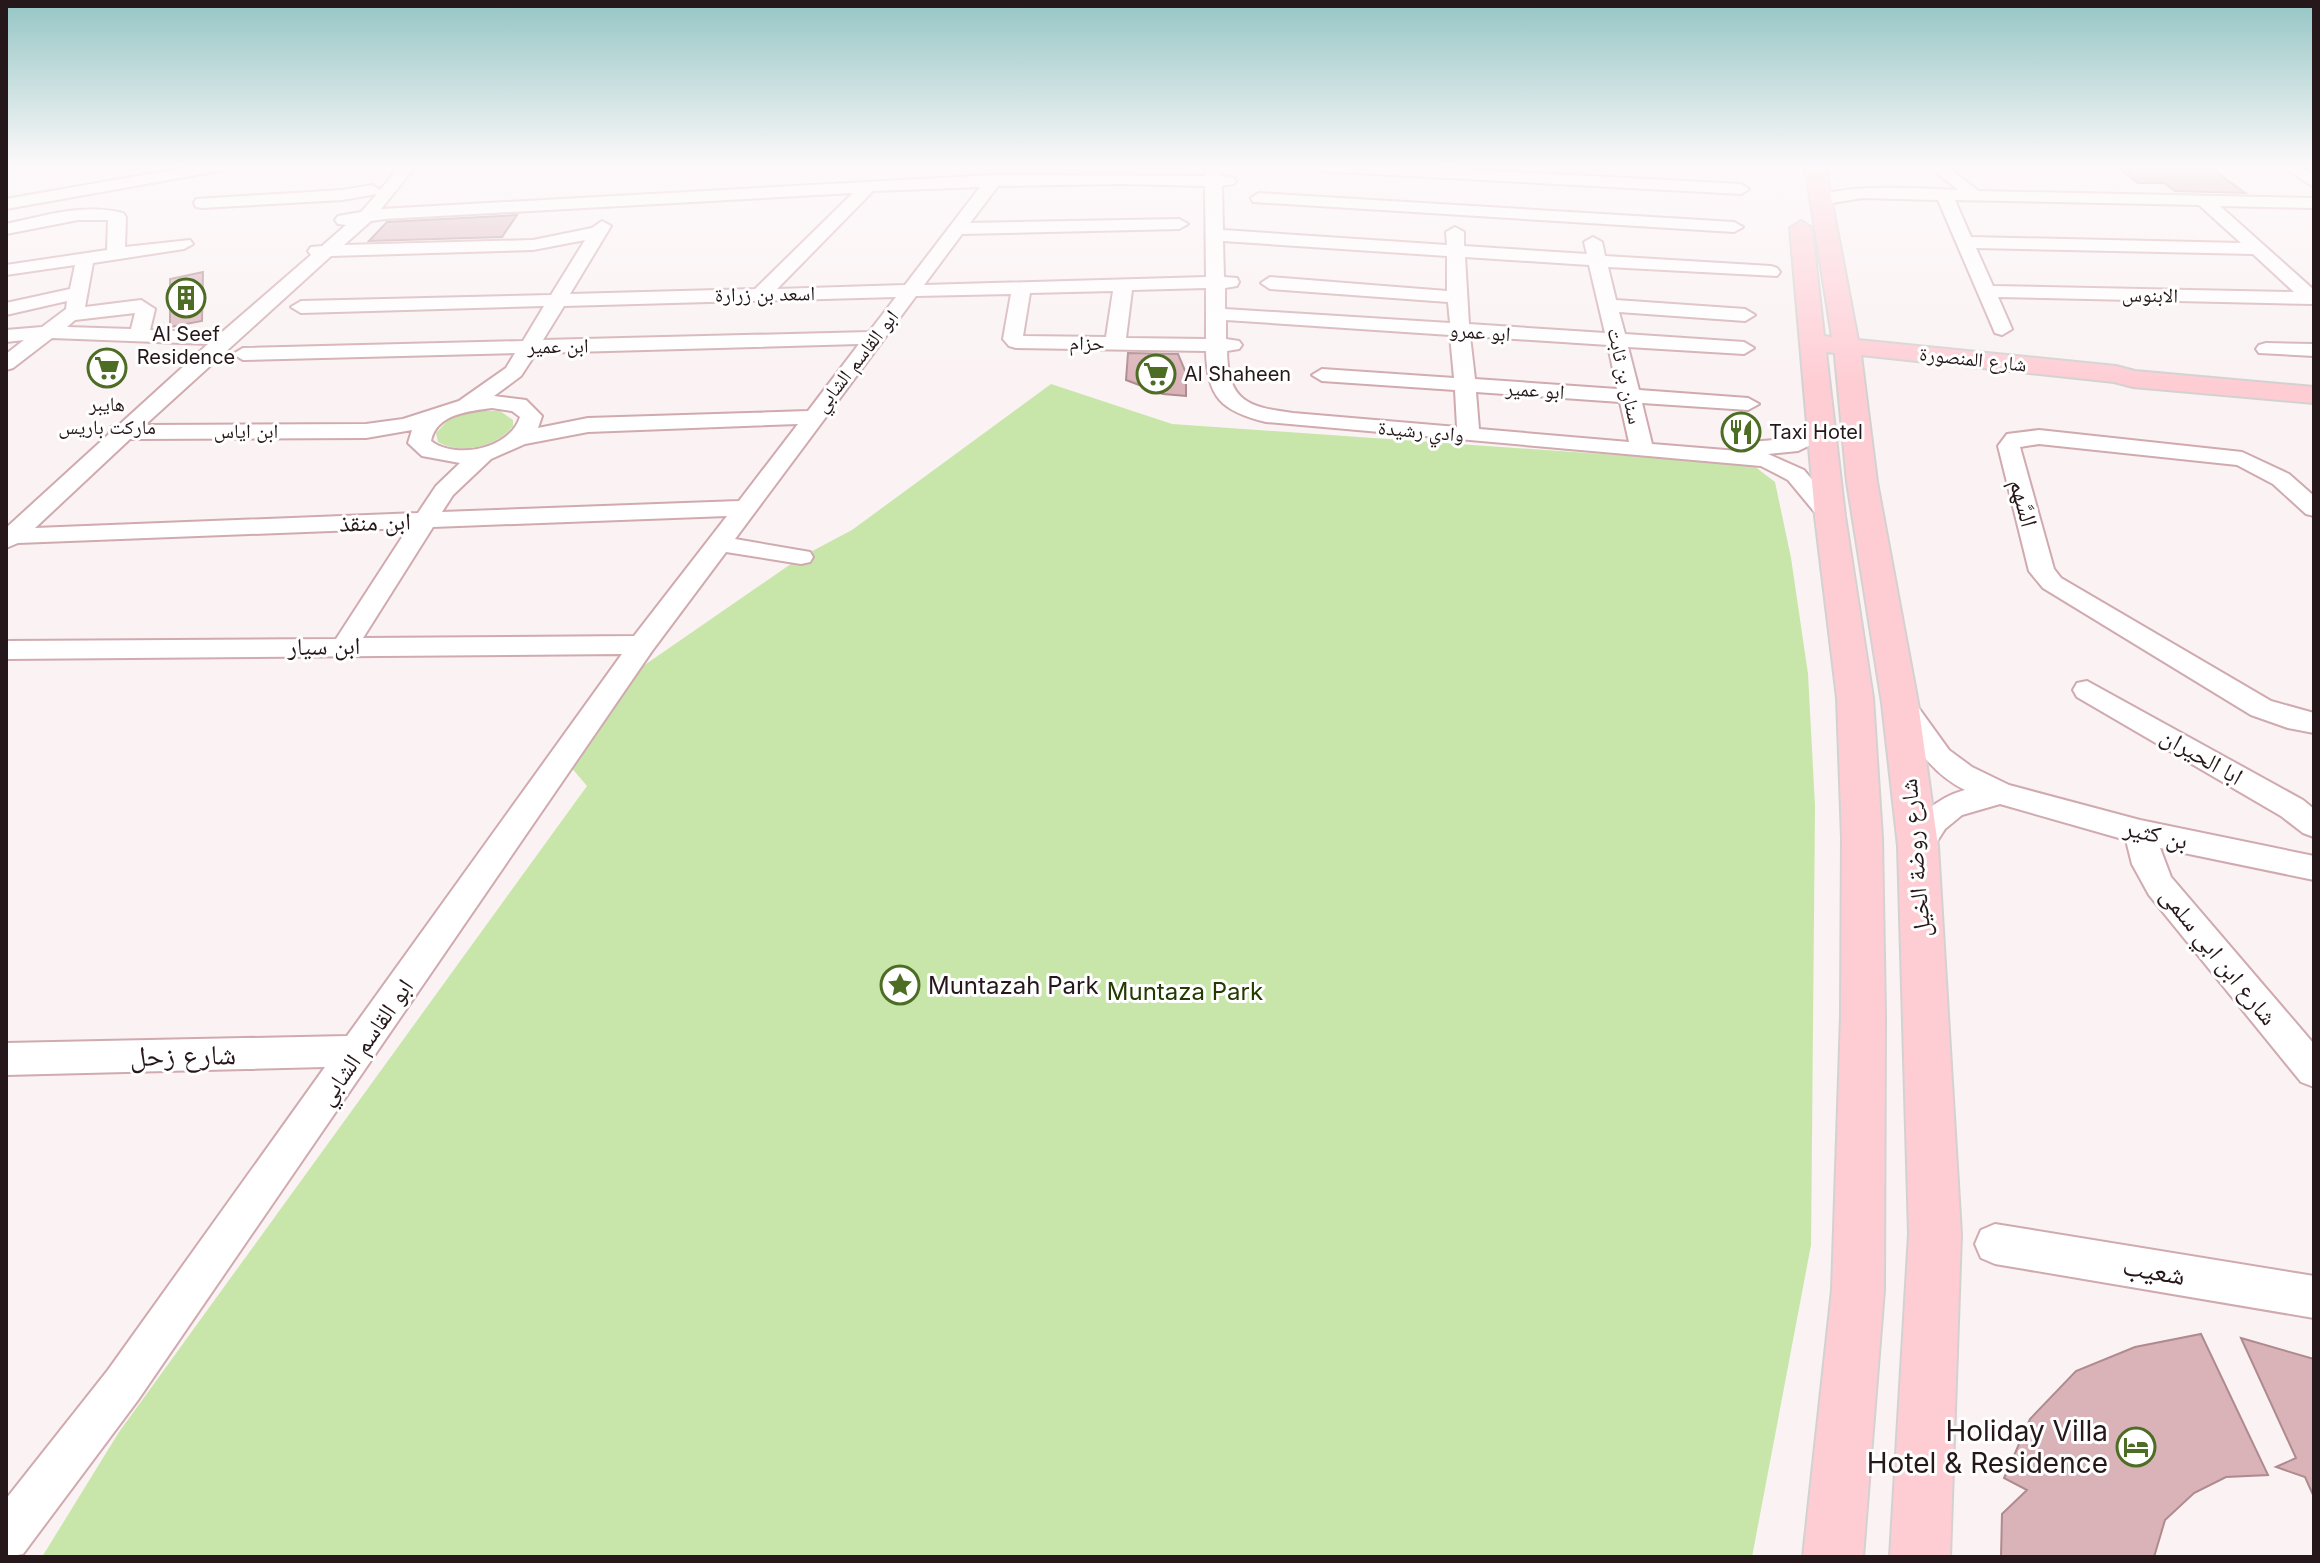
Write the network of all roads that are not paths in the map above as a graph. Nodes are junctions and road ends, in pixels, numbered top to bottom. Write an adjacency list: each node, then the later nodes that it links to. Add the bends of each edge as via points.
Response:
1 (116, 239): 22 (street)
2 (162, 239): 22 (street)
3 (328, 239): 20 (street)
4 (334, 239): 20 (street)
5 (554, 239): 18 (street)
6 (593, 239): 23 (street)
7 (816, 239): 35 (street)
8 (949, 239): 32 (street, ابو القاسم الشابي)
9 (1223, 239): 28 (street, وادي رشيدة)
10 (1280, 239): 21 (street)
11 (1456, 239): 21 (street)
12 (1592, 239): 25 (street, سنان بن ثابت)
13 (1805, 239): 59 (main road, شارع روضة الخيل)
14 (1828, 239): 45 (main road, شارع روضة الخيل)
15 (1962, 239): 17 (street)
16 (2246, 239): 19 (street)
17 (1963, 242): 19 (street); 33 (street)
18 (533, 245): 20 (street); 23 (street)
19 (2257, 249): 37 (street)
20 (317, 251): 52 (street)
21 (1456, 251): 25 (street); 36 (street)
22 (116, 254): 24 (street)
23 (582, 256): 38 (street)
24 (85, 259): 26 (street); 34 (street)
25 (1599, 261): 27 (street); 39 (street, سنان بن ثابت)
26 (6, 270)
27 (1771, 272)
28 (1222, 282): 30 (street, اسعد بن زرارة); 42 (street, وادي رشيدة)
29 (1270, 283): 36 (street)
30 (1123, 285): 31 (street, اسعد بن زرارة); 54 (street)
31 (1022, 287): 32 (street, اسعد بن زرارة); 54 (street, حزام, via 1014,341)
32 (910, 290): 35 (street, اسعد بن زرارة); 51 (street, ابو القاسم الشابي)
33 (1986, 291): 37 (street, الابنوس); 46 (street)
34 (78, 293): 41 (street); 43 (street)
35 (761, 294): 38 (street, اسعد بن زرارة)
36 (1457, 297): 47 (street)
37 (2313, 298)
38 (556, 300): 40 (street, اسعد بن زرارة); 56 (street)
39 (1608, 305): 44 (street, سنان بن ثابت); 53 (street, سنان بن ثابت)
40 (301, 307)
41 (6, 309)
42 (1224, 314): 47 (street, ابو عمرو); 55 (street, وادي رشيدة)
43 (71, 315): 48 (street); 50 (street, via 141,306 145,309)
44 (1745, 315)
45 (1841, 319): 59 (main road, شارع روضة الخيل); 62 (main road, via 1872,340)
46 (2002, 329)
47 (1460, 330): 53 (street, ابو عمرو); 66 (street)
48 (49, 332): 49 (street); 50 (street); 63 (street)
49 (6, 336)
50 (139, 336): 52 (street)
51 (873, 338): 56 (street, ابن عمير); 74 (street, ابو القاسم الشابي)
52 (219, 339): 79 (street)
53 (1617, 341): 57 (street, ابو عمرو); 68 (street, سنان بن ثابت)
54 (1115, 344): 55 (street, حزام)
55 (1224, 345): 76 (street, وادي رشيدة, via 1218,384 1244,408 1306,421)
56 (526, 347): 61 (street, ابن عمير); 64 (street)
57 (1744, 348)
58 (2266, 349): 60 (street)
59 (1830, 350): 62 (main road, شارع المنصورة); 69 (main road, شارع روضة الخيل); 78 (main road, شارع روضة الخيل)
60 (2314, 350)
61 (243, 354)
62 (1931, 360): 67 (main road, شارع المنصورة, via 2104,380); 69 (main road, via 1878,368 1866,376)
63 (6, 364)
64 (514, 372): 71 (street); 72 (street)
65 (1322, 375): 66 (street, ابو عمير)
66 (1465, 385): 68 (street, ابو عمير); 76 (street)
67 (2314, 395)
68 (1630, 398): 70 (street, ابو عمير); 82 (street, سنان بن ثابت)
69 (1854, 400): 97 (main road, شارع روضة الخيل, via 1862,482)
70 (1748, 404)
71 (467, 405): 72 (street, via 499,402); 73 (street, ابن اياس)
72 (523, 409): 75 (street); 80 (street, via 529,427)
73 (443, 414): 77 (street, ابن اياس); 81 (street, via 425,426)
74 (813, 417): 75 (street); 86 (street, ابو القاسم الشابي)
75 (588, 425): 80 (street)
76 (1468, 430): 82 (street, وادي رشيدة)
77 (366, 431): 79 (street, ابن اياس); 81 (street, ابن اياس)
78 (1821, 431): 82 (street, وادي رشيدة, via 1780,448); 88 (main road, شارع روضة الخيل)
79 (116, 432): 90 (street)
80 (518, 439): 83 (street)
81 (419, 443): 84 (street, ابن اياس)
82 (1640, 443): 88 (street, وادي رشيدة, via 1766,460 1796,475)
83 (483, 454): 84 (street); 85 (street)
84 (442, 456): 85 (street)
85 (444, 491): 89 (street)
86 (743, 508): 89 (street, ابن منقذ); 91 (street, ابو القاسم الشابي)
87 (2314, 509): 98 (street, السَّهم, via 2281,479 2242,459 2039,437 2015,439 2009,446 2042,571 2052,583 2261,708)
88 (1830, 516): 110 (main road, شارع روضة الخيل, via 1855,698 1863,1016 1858,1290)
89 (427, 520): 90 (street, ابن منقذ); 93 (street)
90 (7, 534)
91 (718, 543): 92 (street); 94 (street, ابو القاسم الشابي)
92 (801, 557)
93 (345, 645): 94 (street, ابن سيار); 95 (street, ابن سيار)
94 (642, 645): 104 (street, ابو القاسم الشابي)
95 (6, 650)
96 (2087, 690): 100 (street, ابا الحيران)
97 (1900, 703): 99 (street, بن كثير, via 1939,757 1961,775); 102 (main road, شارع روضة الخيل)
98 (2314, 723)
99 (2000, 793): 101 (street, بن كثير); 102 (street, بن كثير, via 1967,799 1939,813)
100 (2314, 825)
101 (2140, 832): 103 (street, بن كثير); 106 (street, شارع ابن ابي سلمى, via 2160,886)
102 (1918, 846): 111 (main road, شارع روضة الخيل, via 1935,1234)
103 (2314, 868)
104 (359, 1051): 105 (street, شارع زحل); 109 (street, ابو القاسم الشابي, via 123,1385)
105 (6, 1059)
106 (2314, 1071)
107 (1995, 1244): 108 (street, شعيب)
108 (2314, 1297)
109 (6, 1537)
110 (1833, 1557)
111 (1920, 1557)

